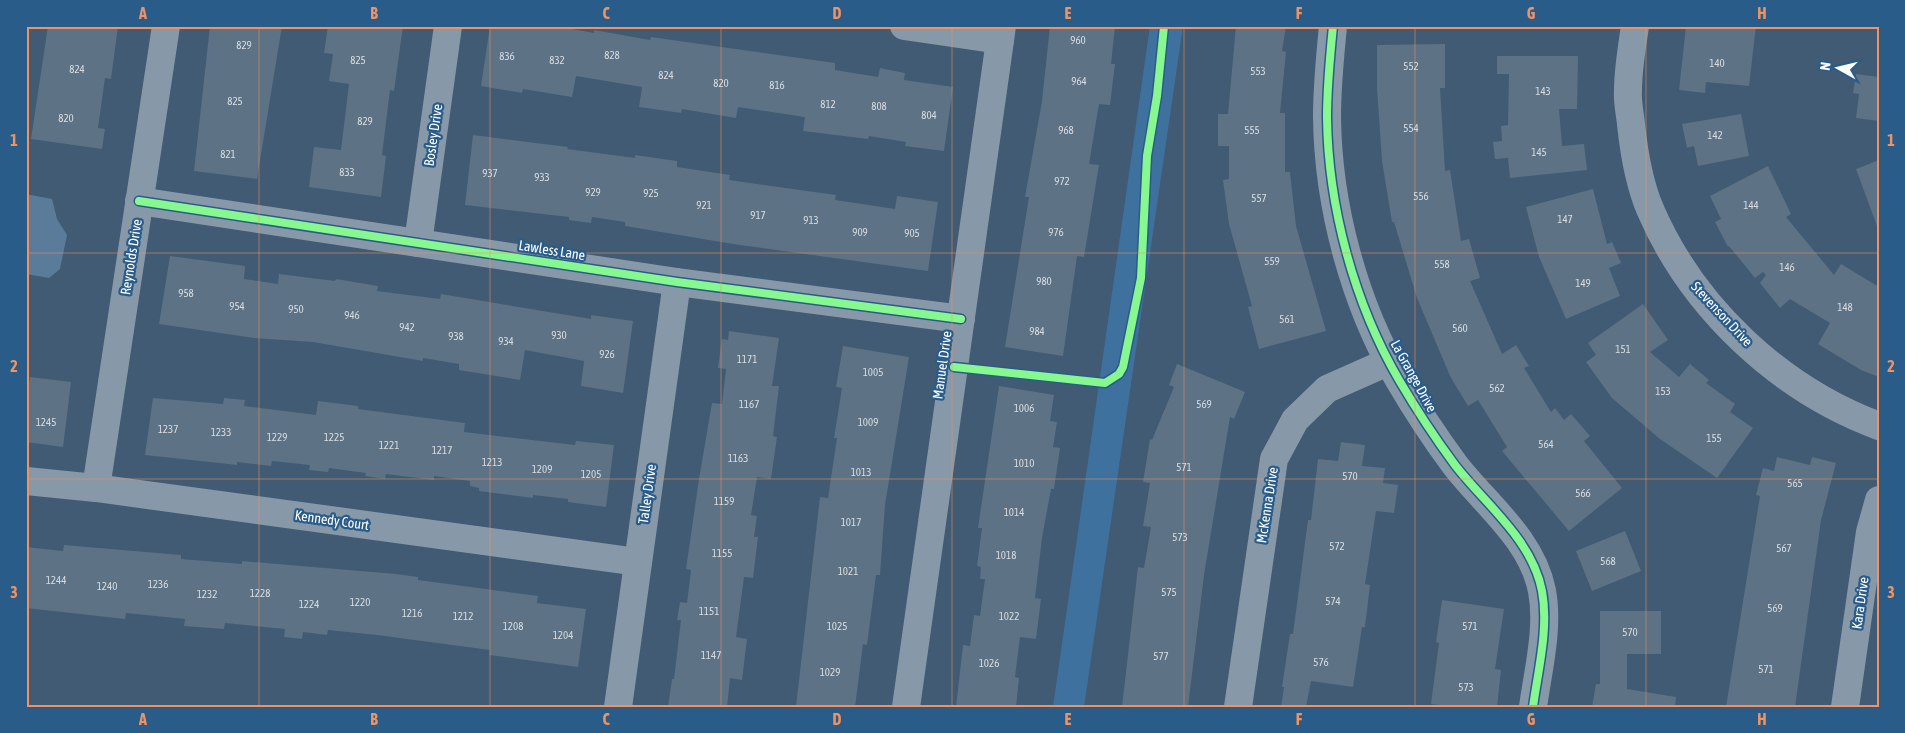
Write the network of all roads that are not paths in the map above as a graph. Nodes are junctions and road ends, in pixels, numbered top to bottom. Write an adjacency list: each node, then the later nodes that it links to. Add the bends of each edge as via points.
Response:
1 (166, 26): 7 (street, Reynolds Drive)
2 (448, 26): 8 (street, Bosley Drive)
3 (904, 26): 6 (street)
4 (1333, 26): 11 (street, La Grange Drive, via 1327,117 1331,171 1340,224 1355,279)
5 (1635, 26): 12 (street, Stevenson Drive, via 1628,91 1635,155 1650,208 1670,250 1700,295 1769,363 1838,407)
6 (1001, 33): 10 (street, Manuel Drive)
7 (139, 201): 8 (street, Lawless Lane); 14 (street, Reynolds Drive)
8 (418, 243): 9 (street, Lawless Lane)
9 (677, 282): 10 (street, Lawless Lane); 16 (street, Talley Drive)
10 (961, 319): 18 (street, Manuel Drive)
11 (1390, 361): 19 (street, McKenna Drive, via 1327,389 1295,420 1274,459); 20 (street, La Grange Drive, via 1428,426 1516,536 1536,570 1544,613)
12 (1879, 426)
13 (26, 481): 14 (street, Kennedy Court)
14 (96, 488): 16 (street, Kennedy Court)
15 (1879, 500): 21 (street, Kara Drive, via 1870,532)
16 (638, 562): 17 (street, Talley Drive)
17 (618, 707)
18 (906, 707)
19 (1238, 707)
20 (1533, 707)
21 (1845, 707)

